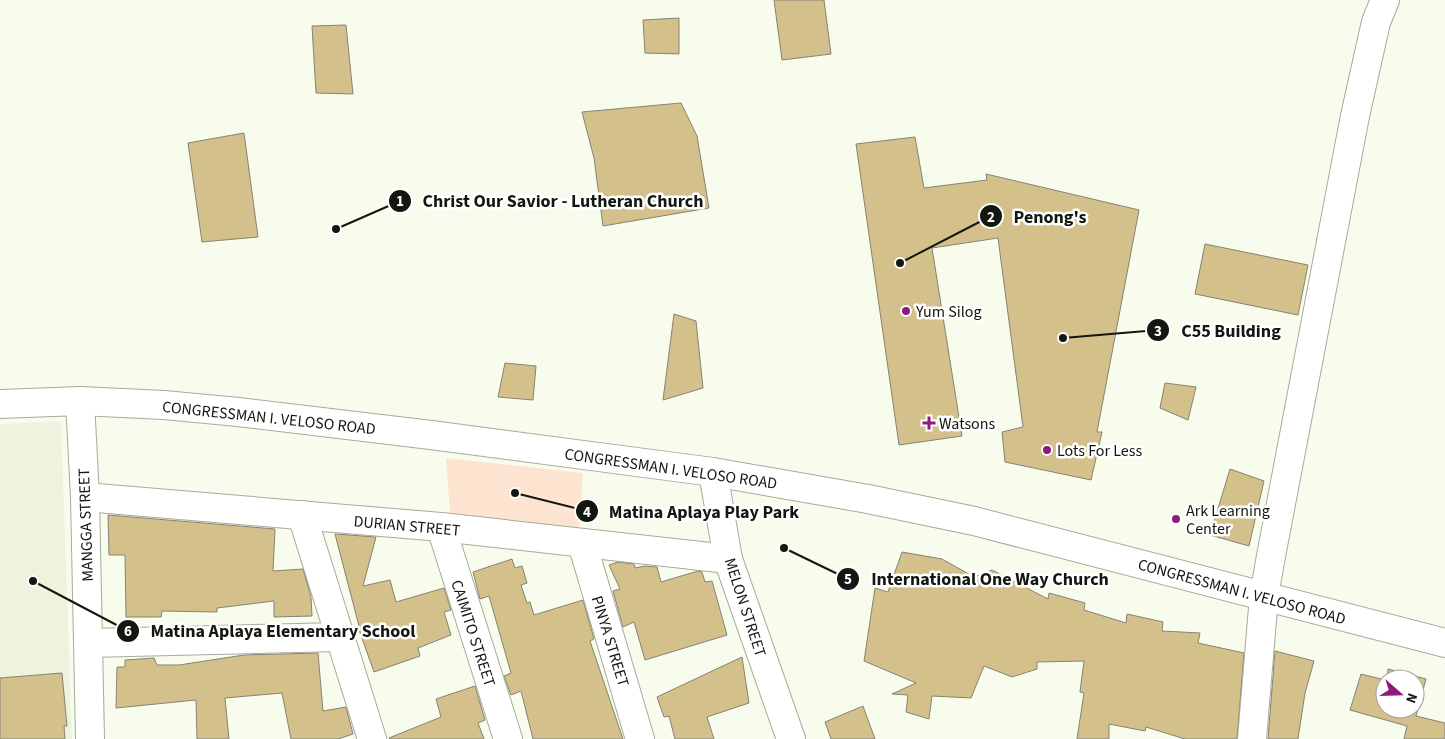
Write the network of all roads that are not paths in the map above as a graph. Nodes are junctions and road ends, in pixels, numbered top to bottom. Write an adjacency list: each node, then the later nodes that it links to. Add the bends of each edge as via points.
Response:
1 (1385, 0): 10 (street, via 1376,22 1355,116)
2 (80, 401): 3 (street, CONGRESSMAN I. VELOSO ROAD); 4 (street, CONGRESSMAN I. VELOSO ROAD, via 238,412); 5 (street, MANGGA STREET)
3 (0, 404)
4 (714, 472): 9 (street, MELON STREET); 10 (street, CONGRESSMAN I. VELOSO ROAD, via 868,499 974,522)
5 (85, 497): 6 (street, DURIAN STREET); 12 (street, MANGGA STREET)
6 (302, 515): 7 (street, DURIAN STREET); 11 (street)
7 (441, 527): 8 (street, DURIAN STREET); 16 (street, CAIMITO STREET)
8 (582, 543): 9 (street, DURIAN STREET); 17 (street, PINYA STREET)
9 (728, 559): 18 (street, MELON STREET)
10 (1264, 596): 13 (street, CONGRESSMAN I. VELOSO ROAD); 19 (street)
11 (340, 637): 12 (street); 15 (street)
12 (89, 643): 14 (street, MANGGA STREET)
13 (1445, 643)
14 (90, 739)
15 (372, 739)
16 (508, 739)
17 (640, 739)
18 (791, 739)
19 (1252, 739)

